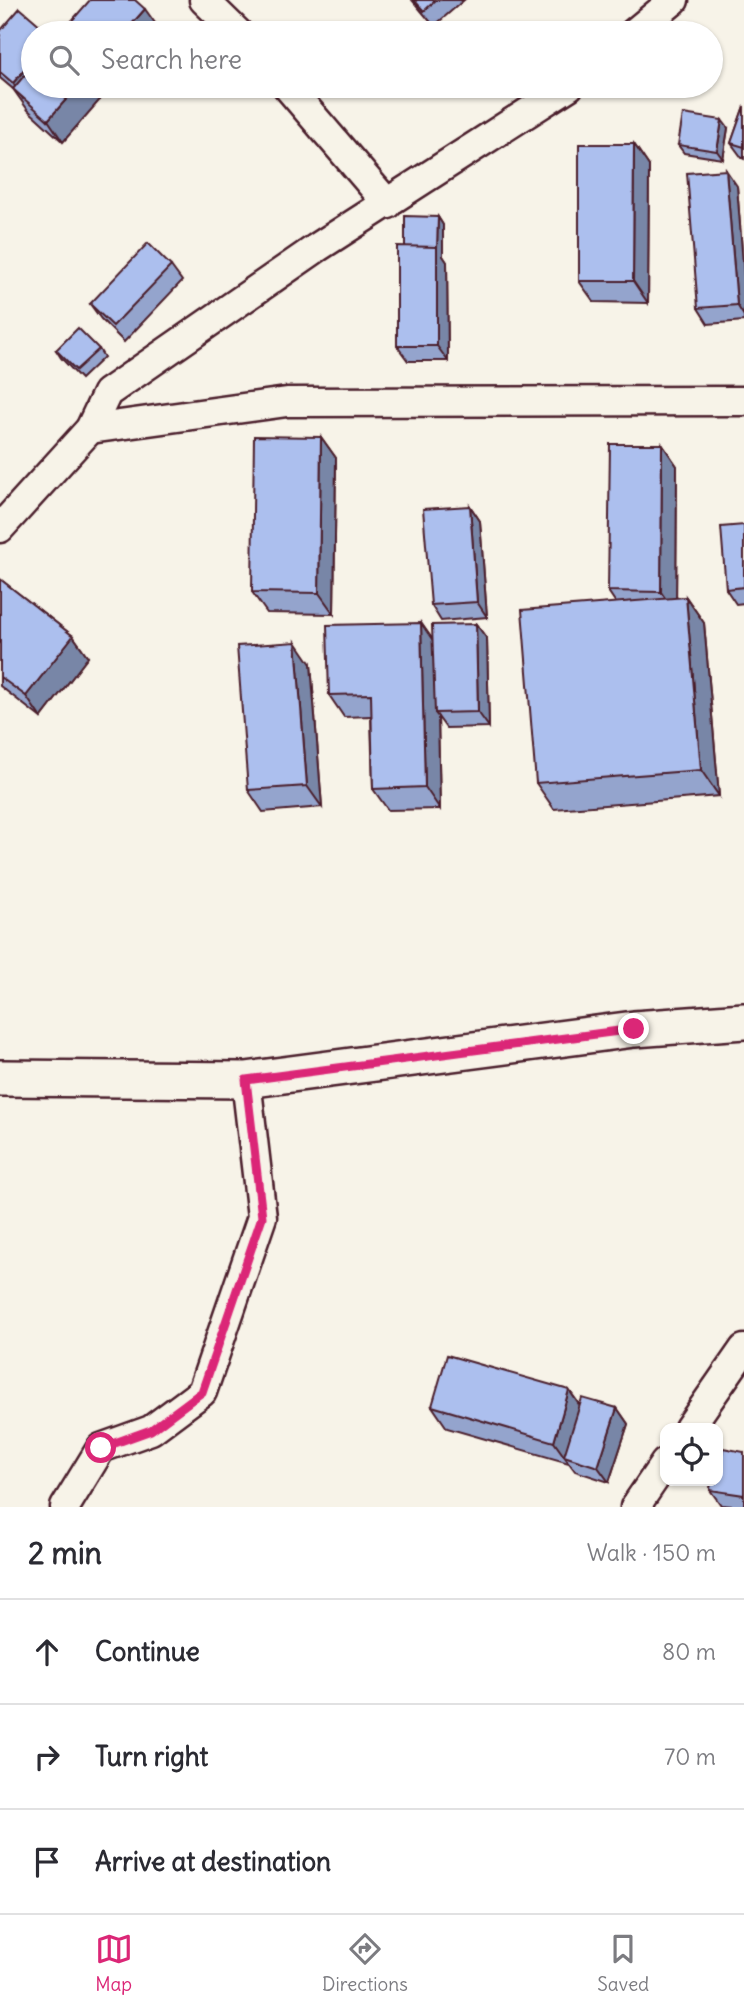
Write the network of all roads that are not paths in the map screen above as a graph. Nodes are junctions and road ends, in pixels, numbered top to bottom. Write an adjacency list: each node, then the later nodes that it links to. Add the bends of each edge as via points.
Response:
1 (204, 0): 3 (street)
2 (674, 0): 4 (street)
3 (226, 21)
4 (649, 21)
5 (297, 98): 7 (street)
6 (551, 98): 7 (street)
7 (388, 204): 9 (street, via 107,393)
8 (744, 401): 9 (street, via 287,402)
9 (90, 429): 10 (street)
10 (0, 528)
11 (744, 1021): 13 (street, via 634,1029)
12 (0, 1078): 13 (street)
13 (246, 1080): 17 (street, via 262,1217 202,1392 151,1430 101,1448)
14 (744, 1349): 15 (street)
15 (692, 1423)
16 (660, 1470): 18 (street)
17 (65, 1507)
18 (635, 1507)

